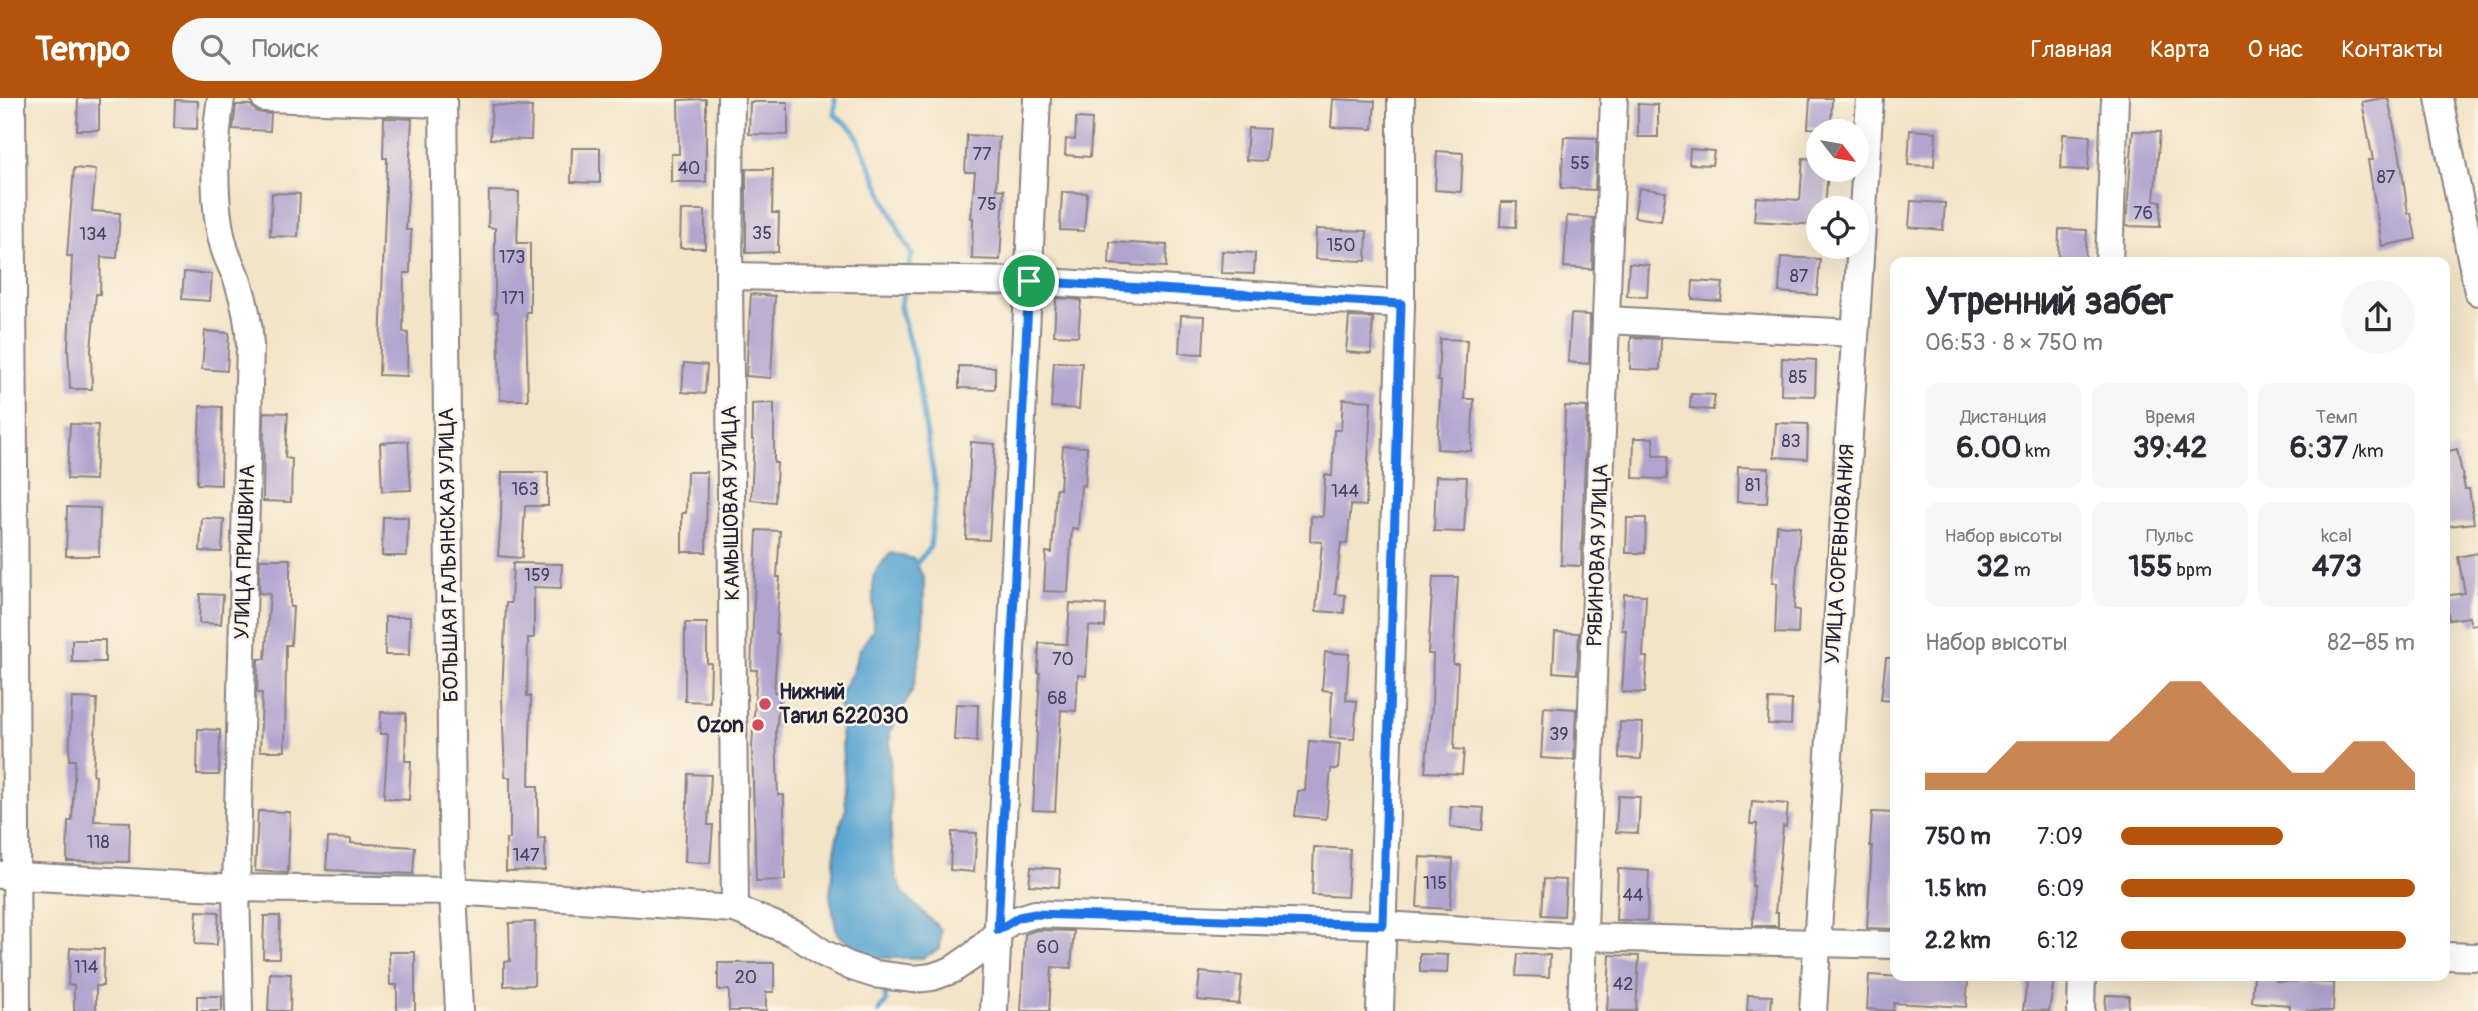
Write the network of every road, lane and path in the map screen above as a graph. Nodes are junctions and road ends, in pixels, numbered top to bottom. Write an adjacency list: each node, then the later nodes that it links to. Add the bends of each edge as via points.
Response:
1 (12, 98): 19 (street)
2 (221, 98): 20 (street, УЛИЦА ПРИШВИНА, via 218,221 244,301 250,345)
3 (265, 98): 11 (street)
4 (731, 98): 13 (street, КАМЫШОВАЯ УЛИЦА)
5 (1037, 98): 14 (street)
6 (1401, 98): 16 (street)
7 (1614, 98): 17 (street, РЯБИНОВАЯ УЛИЦА)
8 (1870, 98): 18 (street, УЛИЦА СОРЕВНОВАНИЯ)
9 (2115, 98): 12 (street)
10 (2439, 98): 15 (street)
11 (443, 101): 21 (street, БОЛЬШАЯ ГАЛЬЯНСКАЯ УЛИЦА)
12 (2109, 257)
13 (729, 276): 14 (street); 22 (street, КАМЫШОВАЯ УЛИЦА)
14 (1029, 281): 16 (street); 24 (street)
15 (2478, 292)
16 (1401, 304): 23 (street)
17 (1607, 320): 18 (street); 25 (street, РЯБИНОВАЯ УЛИЦА)
18 (1854, 333): 26 (street, УЛИЦА СОРЕВНОВАНИЯ)
19 (8, 875): 20 (street); 31 (street)
20 (236, 888): 21 (street); 32 (street, УЛИЦА ПРИШВИНА)
21 (453, 891): 22 (street); 33 (street, БОЛЬШАЯ ГАЛЬЯНСКАЯ УЛИЦА)
22 (735, 909): 24 (street, via 794,933 852,967 914,979 952,970)
23 (1383, 925): 24 (street, via 1035,914 1019,917); 25 (street); 35 (street)
24 (998, 930): 34 (street)
25 (1584, 937): 26 (street); 36 (street, РЯБИНОВАЯ УЛИЦА)
26 (1816, 945): 27 (street); 37 (street, УЛИЦА СОРЕВНОВАНИЯ)
27 (1890, 945)
28 (2450, 956): 29 (street)
29 (2478, 957)
30 (2082, 981): 38 (street)
31 (17, 1011)
32 (239, 1011)
33 (459, 1011)
34 (995, 1011)
35 (1380, 1011)
36 (1581, 1011)
37 (1813, 1011)
38 (2081, 1011)

